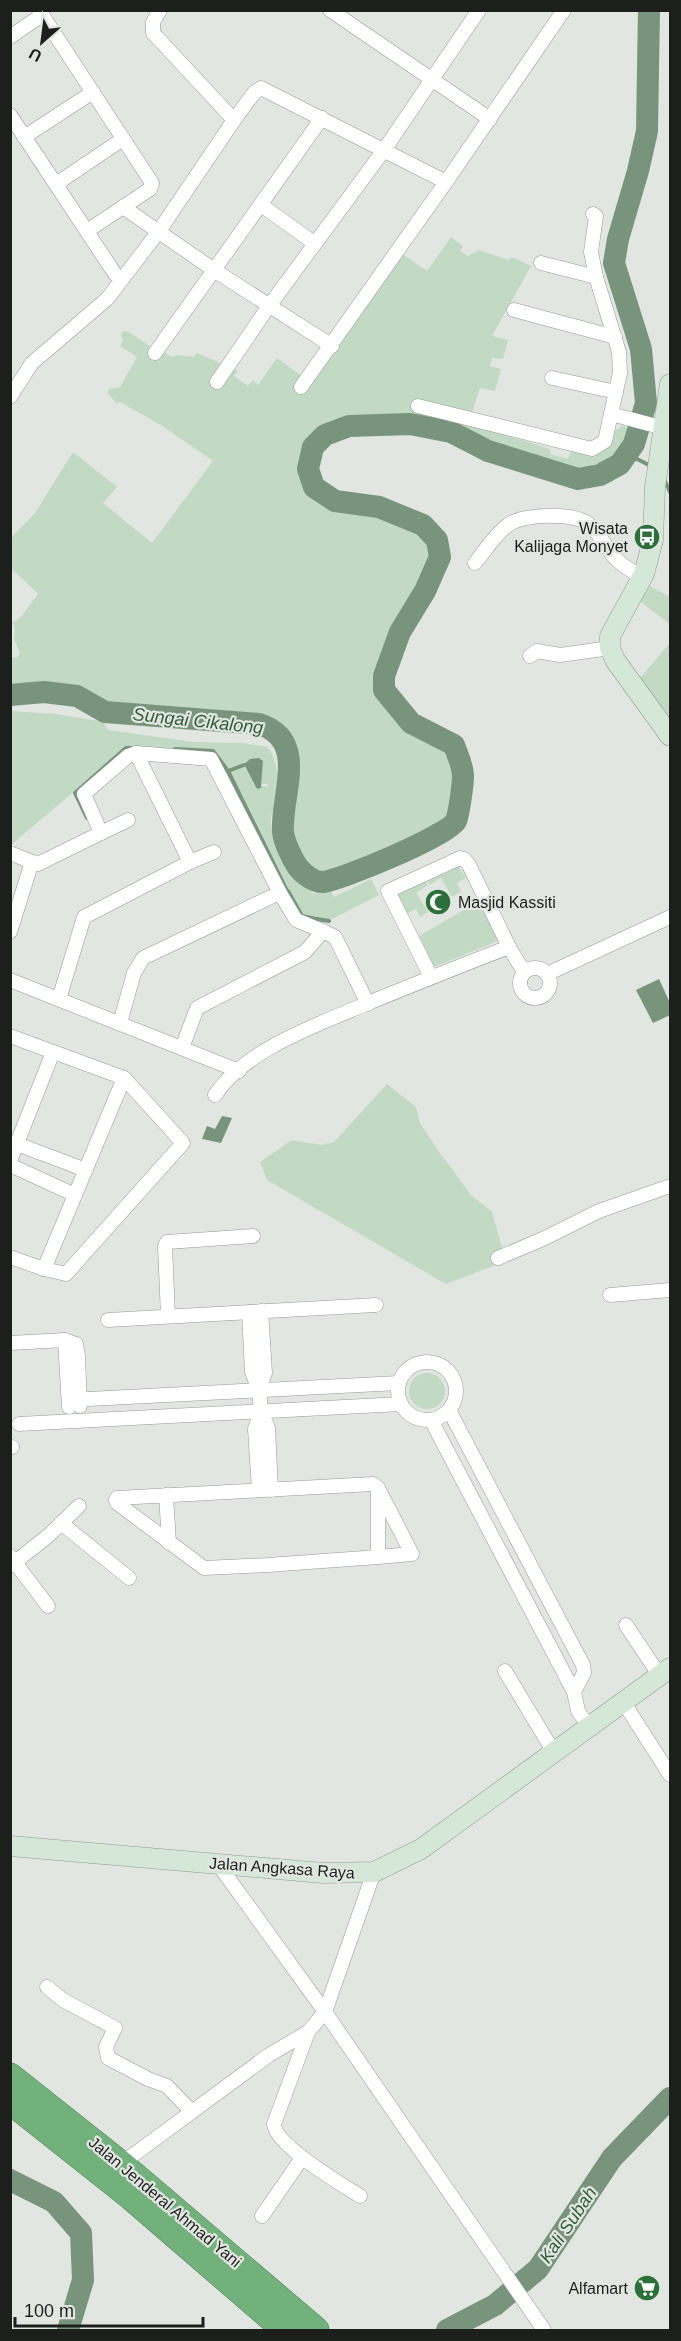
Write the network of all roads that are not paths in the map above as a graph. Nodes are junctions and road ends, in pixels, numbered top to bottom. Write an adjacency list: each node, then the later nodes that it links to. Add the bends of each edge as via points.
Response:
1 (160, 10): 13 (street, via 153,22 153,33)
2 (330, 10): 8 (street)
3 (461, 10): 6 (street)
4 (564, 10): 12 (street)
5 (41, 13): 7 (street); 9 (street)
6 (476, 15): 8 (street)
7 (10, 37)
8 (430, 80): 12 (street); 16 (street)
9 (93, 92): 14 (street); 15 (street)
10 (10, 115): 14 (street)
11 (322, 117): 13 (street, via 261,88); 16 (street); 19 (street)
12 (490, 119): 17 (street)
13 (234, 120): 23 (street)
14 (24, 137): 18 (street)
15 (123, 139): 18 (street); 20 (street, via 152,185)
16 (384, 150): 17 (street); 24 (street)
17 (446, 182): 32 (street)
18 (56, 184): 22 (street)
19 (261, 205): 24 (street); 26 (street)
20 (123, 207): 22 (street); 23 (street)
21 (593, 214): 28 (street, via 596,216 591,252)
22 (87, 231): 27 (street)
23 (159, 231): 26 (street); 39 (street, via 107,299 32,363)
24 (314, 243): 29 (street)
25 (541, 263): 28 (street)
26 (214, 270): 29 (street); 33 (street)
27 (115, 274)
28 (596, 277): 31 (street)
29 (269, 306): 32 (street); 35 (street)
30 (514, 310): 31 (street)
31 (615, 337): 38 (street, via 620,362)
32 (332, 346): 37 (street)
33 (155, 352)
34 (552, 378): 38 (street)
35 (218, 382)
36 (670, 384): 42 (street)
37 (301, 387)
38 (616, 392): 41 (street)
39 (10, 397)
40 (418, 406): 41 (street, via 592,449 605,441)
41 (618, 416): 42 (street)
42 (661, 427): 44 (street, via 653,540)
43 (475, 563): 44 (street, via 507,525 551,516 589,523 615,558)
44 (642, 577): 45 (street, via 610,636)
45 (610, 648): 46 (street, via 560,655 537,651); 47 (street)
46 (530, 656)
47 (670, 736)
48 (136, 753): 50 (street, via 84,794); 54 (street); 55 (street, via 211,759)
49 (128, 820): 50 (street)
50 (100, 833): 53 (street, via 38,864)
51 (214, 852): 54 (street)
52 (10, 853): 53 (street)
53 (32, 862): 56 (street)
54 (190, 862): 65 (street, via 84,917)
55 (280, 893): 58 (street, via 296,920); 67 (street, via 143,958 134,973)
56 (13, 915): 59 (street)
57 (670, 917): 62 (street)
58 (323, 931): 66 (street, via 336,937); 69 (street, via 305,952 196,1008)
59 (10, 932)
60 (509, 947): 61 (street); 63 (street); 63 (street, via 469,865 460,858 388,891)
61 (524, 972): 62 (street, via 532,968); 62 (street, via 520,988 533,998 548,991)
62 (547, 974)
63 (431, 977): 66 (street)
64 (10, 980): 65 (street)
65 (59, 999): 67 (street)
66 (368, 1004): 71 (street, via 292,1035 259,1053)
67 (120, 1023): 69 (street)
68 (10, 1036): 70 (street)
69 (182, 1048): 71 (street)
70 (53, 1053): 72 (street); 74 (street)
71 (238, 1071): 73 (street)
72 (124, 1078): 76 (street); 82 (street, via 182,1140 183,1146 66,1274)
73 (215, 1095)
74 (17, 1144): 75 (street); 76 (street)
75 (10, 1163): 78 (street)
76 (87, 1170): 78 (street)
77 (670, 1186): 81 (street, via 599,1211)
78 (75, 1195): 82 (street)
79 (253, 1236): 87 (street, via 167,1242)
80 (10, 1257): 82 (street)
81 (498, 1258)
82 (44, 1269)
83 (670, 1290): 84 (street)
84 (610, 1294)
85 (376, 1305): 86 (street)
86 (255, 1312): 87 (street); 91 (street, via 265,1372)
87 (168, 1316): 88 (street)
88 (108, 1320)
89 (10, 1342): 92 (street, via 73,1342 77,1347)
90 (399, 1383): 91 (street); 93 (street); 94 (street, via 407,1370 420,1363 441,1366 452,1376 456,1390)
91 (259, 1390): 92 (street); 95 (street)
92 (74, 1400): 97 (street)
93 (401, 1404): 95 (street); 96 (street, via 417,1418)
94 (449, 1410): 96 (street); 105 (street)
95 (261, 1411): 97 (street); 100 (street, via 255,1429)
96 (431, 1420): 108 (street)
97 (75, 1421): 98 (street)
98 (19, 1424)
99 (378, 1488): 100 (street, via 372,1484); 106 (street); 106 (street, via 412,1554)
100 (265, 1490): 101 (street)
101 (166, 1495): 104 (street); 104 (street, via 116,1500)
102 (79, 1506): 103 (street)
103 (61, 1524): 107 (street); 109 (street)
104 (169, 1544): 106 (street, via 207,1568)
105 (522, 1553): 108 (street); 114 (street, via 583,1665 584,1673)
106 (378, 1557)
107 (12, 1561): 110 (street)
108 (506, 1561): 114 (street)
109 (129, 1578)
110 (48, 1606)
111 (626, 1625): 113 (street)
112 (505, 1671): 117 (street)
113 (665, 1672): 115 (street, Jalan Angkasa Raya)
114 (574, 1692): 116 (street)
115 (624, 1703): 116 (street, Jalan Angkasa Raya); 118 (street)
116 (585, 1722): 117 (street, Jalan Angkasa Raya)
117 (555, 1754): 121 (street, Jalan Angkasa Raya, via 421,1849)
118 (670, 1775)
119 (10, 1846): 120 (street, Jalan Angkasa Raya)
120 (218, 1864): 121 (street, Jalan Angkasa Raya, via 323,1873); 123 (street)
121 (374, 1872): 123 (street)
122 (47, 1987): 127 (street, via 115,2028 106,2047 108,2058 166,2086)
123 (325, 2012): 124 (street); 133 (street)
124 (308, 2032): 127 (street, via 268,2055); 128 (street, via 274,2124 275,2131)
125 (10, 2076): 129 (highway, Jalan Jenderal Ahmad Yani)
126 (10, 2101): 132 (highway, Jalan Jenderal Ahmad Yani)
127 (191, 2111): 129 (street)
128 (302, 2158): 130 (street); 131 (street)
129 (121, 2164): 132 (highway, Jalan Jenderal Ahmad Yani)
130 (360, 2196)
131 (262, 2216)
132 (302, 2328)
133 (544, 2331)

